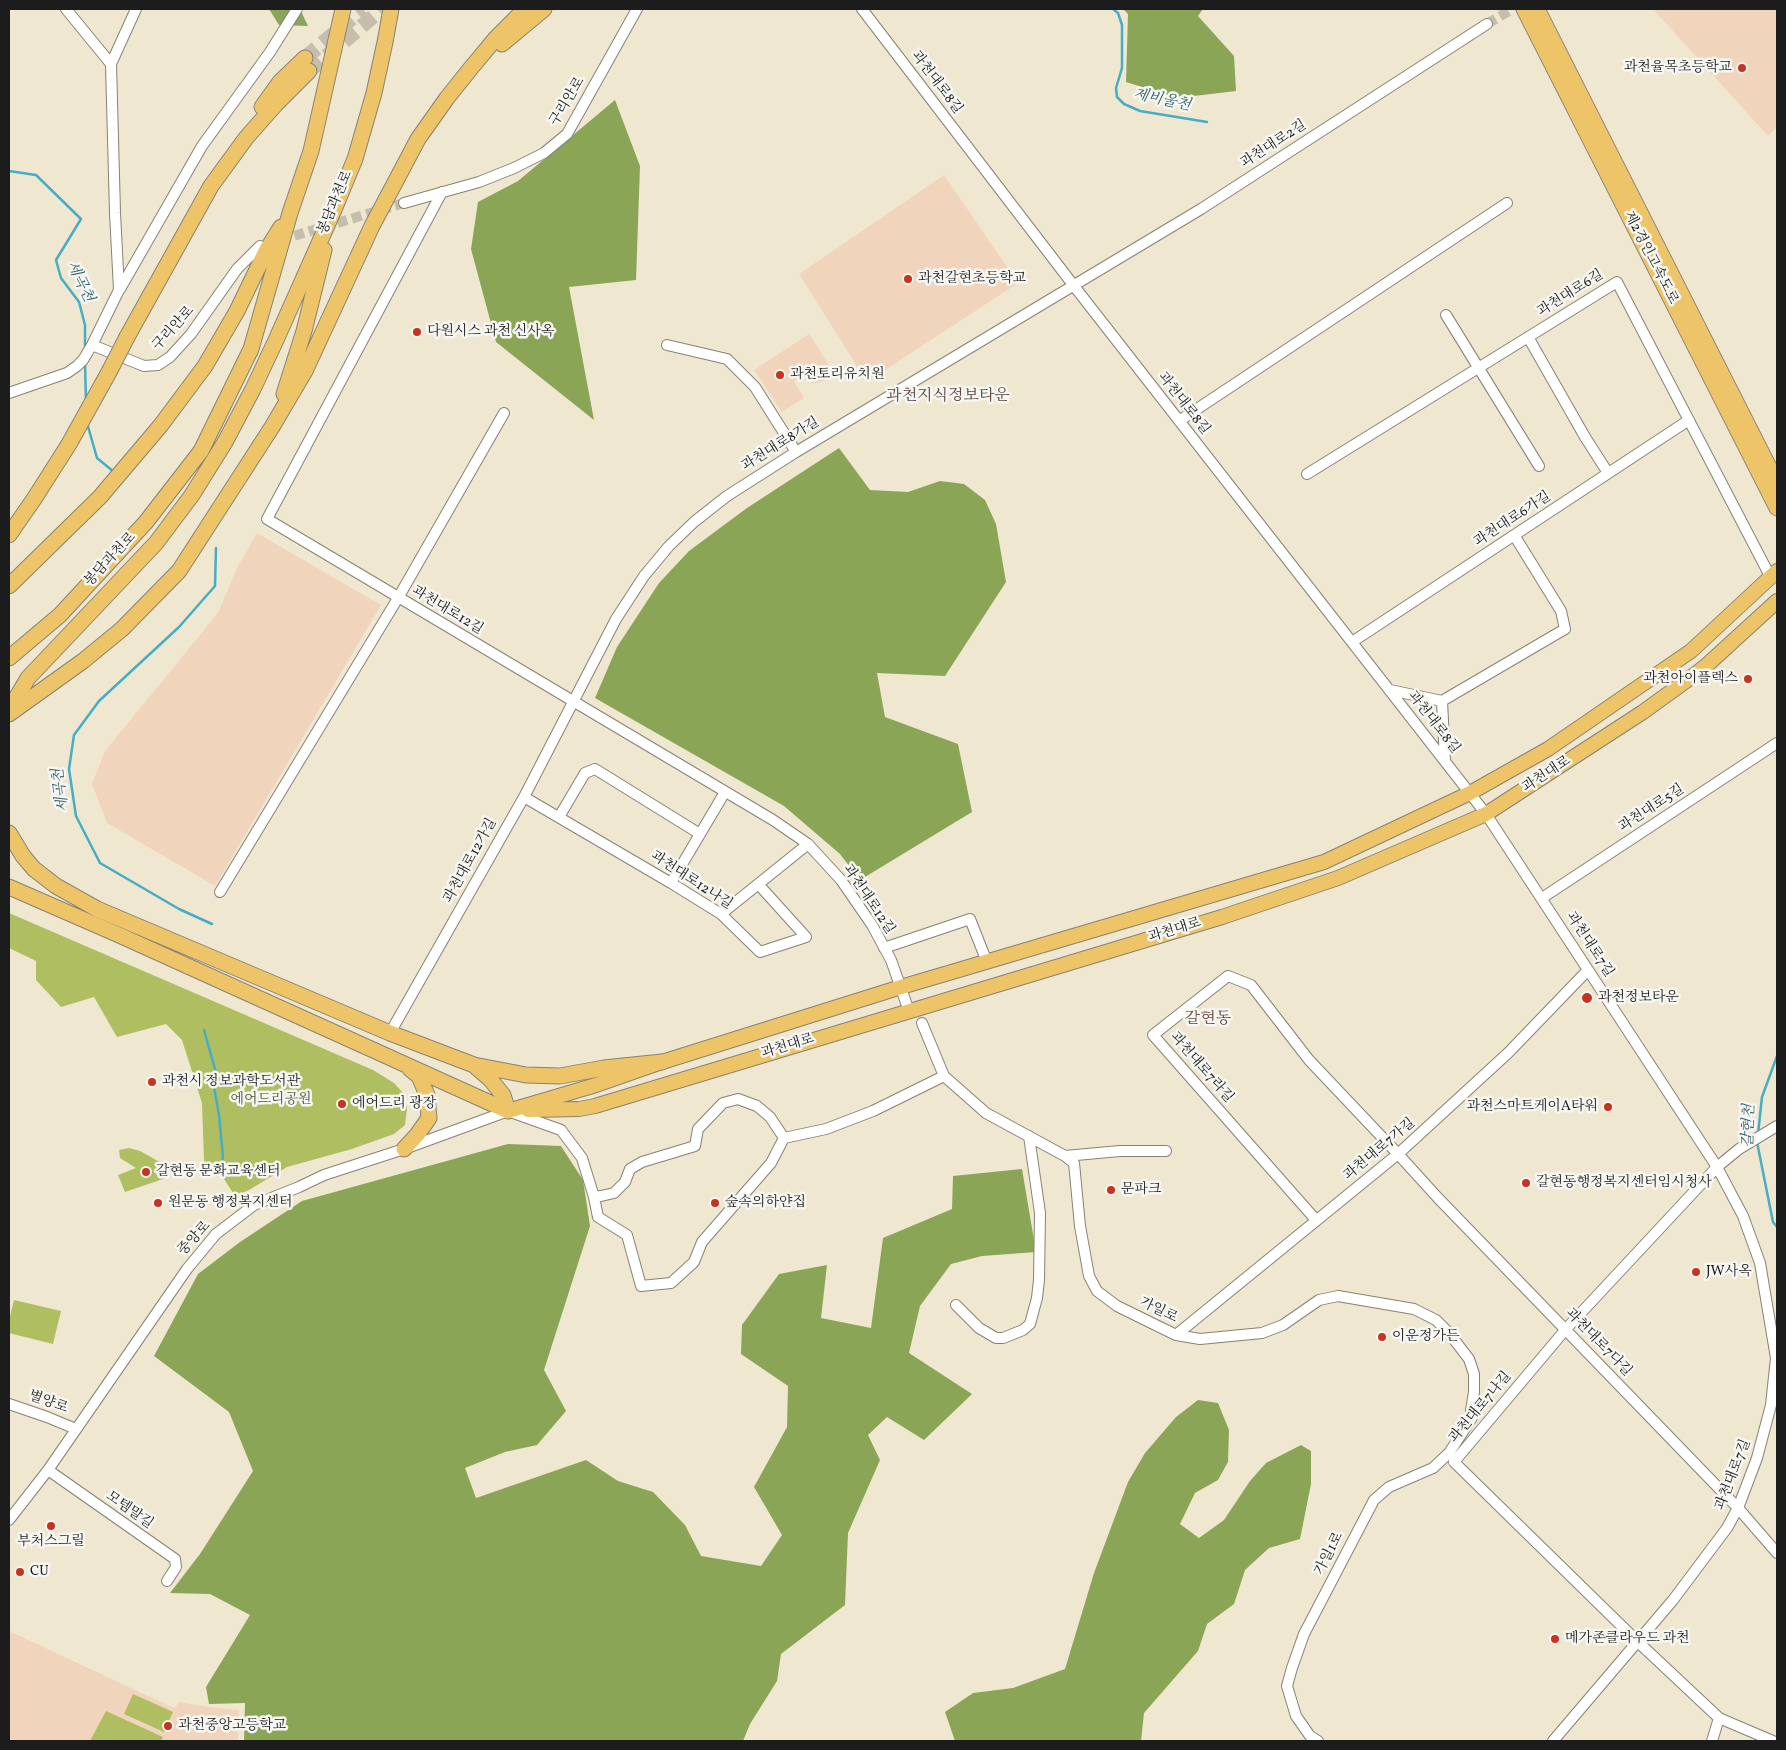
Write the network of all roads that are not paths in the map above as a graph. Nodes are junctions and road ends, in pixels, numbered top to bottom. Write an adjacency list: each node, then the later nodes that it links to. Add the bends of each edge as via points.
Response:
1 (66, 9): 13 (street)
2 (136, 9): 13 (street)
3 (296, 9): 24 (street, via 270,52 202,146)
4 (343, 9): 21 (highway, via 311,151)
5 (390, 9): 20 (highway, 봉담과천로, via 371,103 355,159)
6 (526, 9): 15 (highway)
7 (544, 9): 15 (highway)
8 (637, 9): 16 (street, 구리안로, via 567,134 544,153 514,168)
9 (862, 9): 25 (street, 과천대로8길)
10 (1524, 9): 17 (highway, 제2경인고속도로)
11 (1536, 9): 17 (highway, 제2경인고속도로)
12 (1487, 24): 25 (street, 과천대로2길, via 1201,209)
13 (111, 64): 23 (street)
14 (307, 64): 43 (highway, bridge, via 280,82 211,186 69,444)
15 (471, 68): 36 (highway, via 432,119 404,164 306,371)
16 (442, 192): 18 (street, 구리안로); 47 (street, 과천대로12길, via 267,519)
17 (1626, 198): 41 (highway, 제2경인고속도로); 42 (highway, 제2경인고속도로)
18 (404, 203)
19 (1506, 203): 35 (street)
20 (333, 212): 36 (highway, via 304,331); 54 (highway, 봉담과천로, via 253,388 192,495 156,543 28,678)
21 (290, 213): 46 (highway, via 266,251 205,366 161,425 100,497); 50 (highway, 봉담과천로, via 251,349 201,451 146,522 60,615)
22 (260, 246): 29 (street, 구리안로, via 237,269 191,334 158,365 144,366)
23 (117, 254): 24 (street); 26 (street)
24 (136, 259): 26 (street)
25 (1074, 286): 35 (street, 과천대로8길); 37 (street, 과천대로8가길)
26 (119, 290): 29 (street)
27 (1446, 315): 31 (street)
28 (1528, 337): 31 (street, 과천대로6길); 34 (street, 과천대로6길, via 1617,282); 39 (street)
29 (92, 344): 32 (street, via 83,360 67,373)
30 (667, 345): 37 (street, via 727,359 755,387)
31 (1478, 368): 38 (street); 40 (street, 과천대로6길)
32 (9, 393)
33 (504, 413): 47 (street)
34 (1689, 420): 39 (street, 과천대로6가길); 45 (street, 과천대로6길)
35 (1179, 422): 49 (street, 과천대로8길)
36 (272, 427): 55 (highway, via 179,571 122,629)
37 (796, 452): 52 (street, 과천대로8가길, via 727,496 669,546 644,576 616,619)
38 (1539, 466)
39 (1608, 473): 44 (street, 과천대로6가길)
40 (1307, 474)
41 (1777, 484)
42 (1777, 508)
43 (9, 535)
44 (1514, 535): 49 (street, 과천대로6가길); 53 (street, via 1561,612 1565,628)
45 (1774, 574): 59 (main road, 과천대로, via 1691,651 1548,750)
46 (9, 586)
47 (398, 598): 52 (street, 과천대로12길); 69 (street)
48 (1777, 601): 61 (main road, 과천대로, via 1690,678)
49 (1352, 642): 51 (street, 과천대로8길)
50 (9, 658)
51 (1390, 690): 53 (street); 57 (street, 과천대로8길)
52 (574, 701): 58 (street, 과천대로12길); 60 (street, 과천대로12가길)
53 (1442, 701): 57 (street)
54 (9, 710)
55 (9, 714)
56 (1777, 742): 70 (street, 과천대로5길)
57 (1445, 761): 59 (street, 과천대로8길)
58 (725, 792): 64 (street); 65 (street, 과천대로12길)
59 (1470, 793): 61 (street, 과천대로8길); 73 (main road, 과천대로, via 1324,862)
60 (524, 797): 62 (street, 과천대로12나길); 78 (street, 과천대로12가길)
61 (1486, 814): 70 (street, 과천대로7길); 76 (main road, 과천대로, via 1338,878 1212,920)
62 (559, 817): 64 (street, via 585,773 595,769); 66 (street, 과천대로12나길)
63 (9, 833): 78 (highway, via 34,868 56,886 97,909)
64 (700, 834): 66 (street)
65 (808, 844): 67 (street); 72 (street, 과천대로12길, via 841,880)
66 (671, 883): 71 (street, 과천대로12나길)
67 (759, 885): 71 (street); 71 (street, 과천대로12나길, via 806,937 760,952)
68 (9, 887): 80 (highway)
69 (220, 892)
70 (1542, 898): 74 (street, 과천대로7길)
71 (721, 914)
72 (884, 948): 73 (street, via 970,919); 75 (street, 과천대로12길)
73 (988, 962): 75 (main road, 과천대로)
74 (1588, 970): 91 (street, 과천대로7가길, via 1508,1053); 93 (street, 과천대로7길)
75 (901, 988): 76 (street, 과천대로12길); 79 (main road, 과천대로)
76 (909, 1011): 84 (main road, 과천대로)
77 (922, 1023): 82 (street)
78 (390, 1033): 81 (highway)
79 (662, 1062): 81 (highway, via 560,1076 526,1075); 83 (main road, 과천대로)
80 (405, 1065): 85 (highway); 89 (highway, via 420,1076 428,1095 429,1118)
81 (474, 1065): 85 (highway, via 503,1095)
82 (944, 1076): 87 (street, via 986,1113); 88 (street, via 874,1111)
83 (596, 1085): 84 (main road, via 588,1097); 85 (main road, 과천대로)
84 (595, 1106): 85 (main road, 과천대로)
85 (508, 1111): 89 (street, 중앙로); 94 (street, via 561,1130 582,1158)
86 (1773, 1128): 93 (street, via 1739,1148)
87 (1029, 1136): 92 (street); 96 (street, via 1040,1213 1039,1280 1030,1324 1023,1330 996,1338 978,1328)
88 (784, 1138): 94 (street, via 758,1106 738,1099 723,1102 698,1129 695,1146 642,1162 630,1169 625,1182 614,1193); 94 (street, via 770,1164 702,1242 694,1262 671,1283 641,1286 627,1235 598,1216)
89 (404, 1149): 101 (street, 중앙로, via 324,1175 254,1205 216,1234 187,1269)
90 (1166, 1151): 92 (street)
91 (1398, 1154): 95 (street, 과천대로7가길); 95 (street, 과천대로7라길, via 1309,1060 1251,984 1228,976 1154,1035); 97 (street, 과천대로7다길)
92 (1065, 1156): 98 (street, 가일로, via 1074,1163 1085,1256 1089,1276 1097,1291 1117,1306)
93 (1717, 1167): 97 (street, 과천대로7나길); 103 (street, 과천대로7길, via 1743,1216 1760,1263 1776,1358 1760,1449)
94 (594, 1197)
95 (1316, 1220): 98 (street, 과천대로7가길)
96 (956, 1305)
97 (1566, 1329): 103 (street, 과천대로7다길); 107 (street, 과천대로7나길, via 1454,1462)
98 (1176, 1335): 100 (street, 가일로, via 1200,1339 1262,1333 1283,1325 1320,1300 1338,1296 1414,1309 1436,1320 1469,1359 1474,1374)
99 (9, 1404): 101 (street, 별양로)
100 (1473, 1416): 109 (street, 가일1로, via 1448,1453 1433,1468 1389,1487 1374,1500 1304,1634 1287,1686 1296,1716 1310,1736)
101 (76, 1429): 102 (street, 중앙로)
102 (48, 1470): 104 (street, 중앙로); 106 (street, 모템말길, via 175,1559 176,1567)
103 (1738, 1508): 105 (street, 과천대로7다길); 107 (street, 과천대로7길, via 1728,1528)
104 (9, 1520)
105 (1777, 1553)
106 (167, 1581)
107 (1638, 1642): 108 (street, 과천대로7나길); 110 (street, 과천대로7길)
108 (1719, 1718): 111 (street); 112 (street, 과천대로7나길)
109 (1318, 1741)
110 (1553, 1741)
111 (1712, 1741)
112 (1773, 1741)

